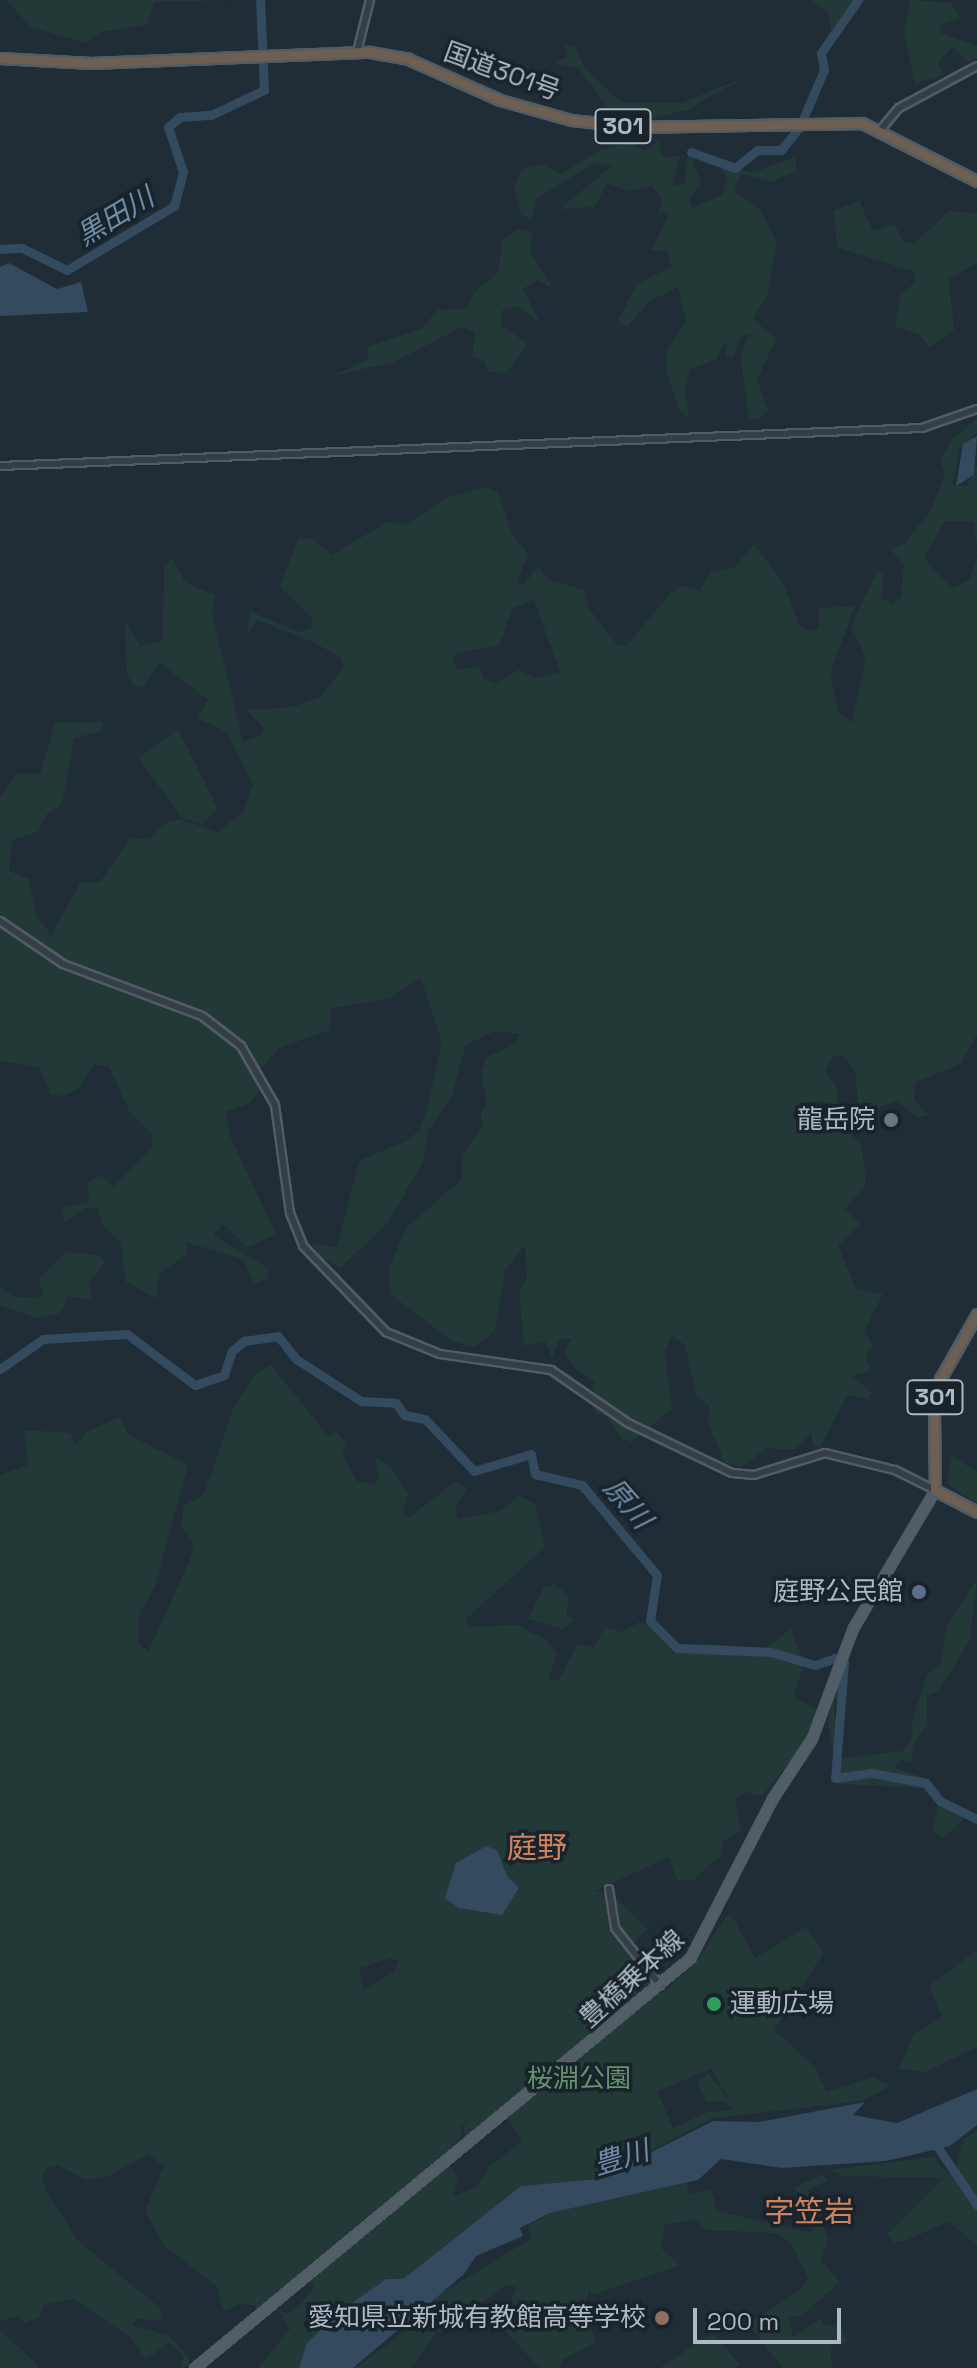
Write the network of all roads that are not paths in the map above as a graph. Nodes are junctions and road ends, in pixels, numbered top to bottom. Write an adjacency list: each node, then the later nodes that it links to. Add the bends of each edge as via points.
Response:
1 (370, 0): 2 (street)
2 (357, 52): 3 (highway, 国道301号 / 301, via 91,63); 5 (highway, 国道301号 / 301, via 408,59 500,100 571,120 638,127 852,122)
3 (0, 58)
4 (977, 66): 5 (street, via 899,108)
5 (882, 128): 6 (highway, 国道301号 / 301)
6 (977, 181)
7 (977, 409): 8 (street, via 922,428)
8 (0, 466)
9 (0, 921): 11 (street, via 63,964 202,1016 241,1046 275,1105 290,1213 303,1246 386,1332 440,1354 551,1370 628,1423 732,1473 754,1475 825,1453 895,1470)
10 (977, 1314): 11 (highway, 301, via 936,1394)
11 (935, 1490): 12 (highway); 14 (main road, 豊橋乗本線, via 841,1656 812,1738 772,1799 704,1940)
12 (977, 1512)
13 (609, 1889): 14 (street, via 615,1928)
14 (660, 1986): 15 (main road, 豊橋乗本線)
15 (194, 2368)

